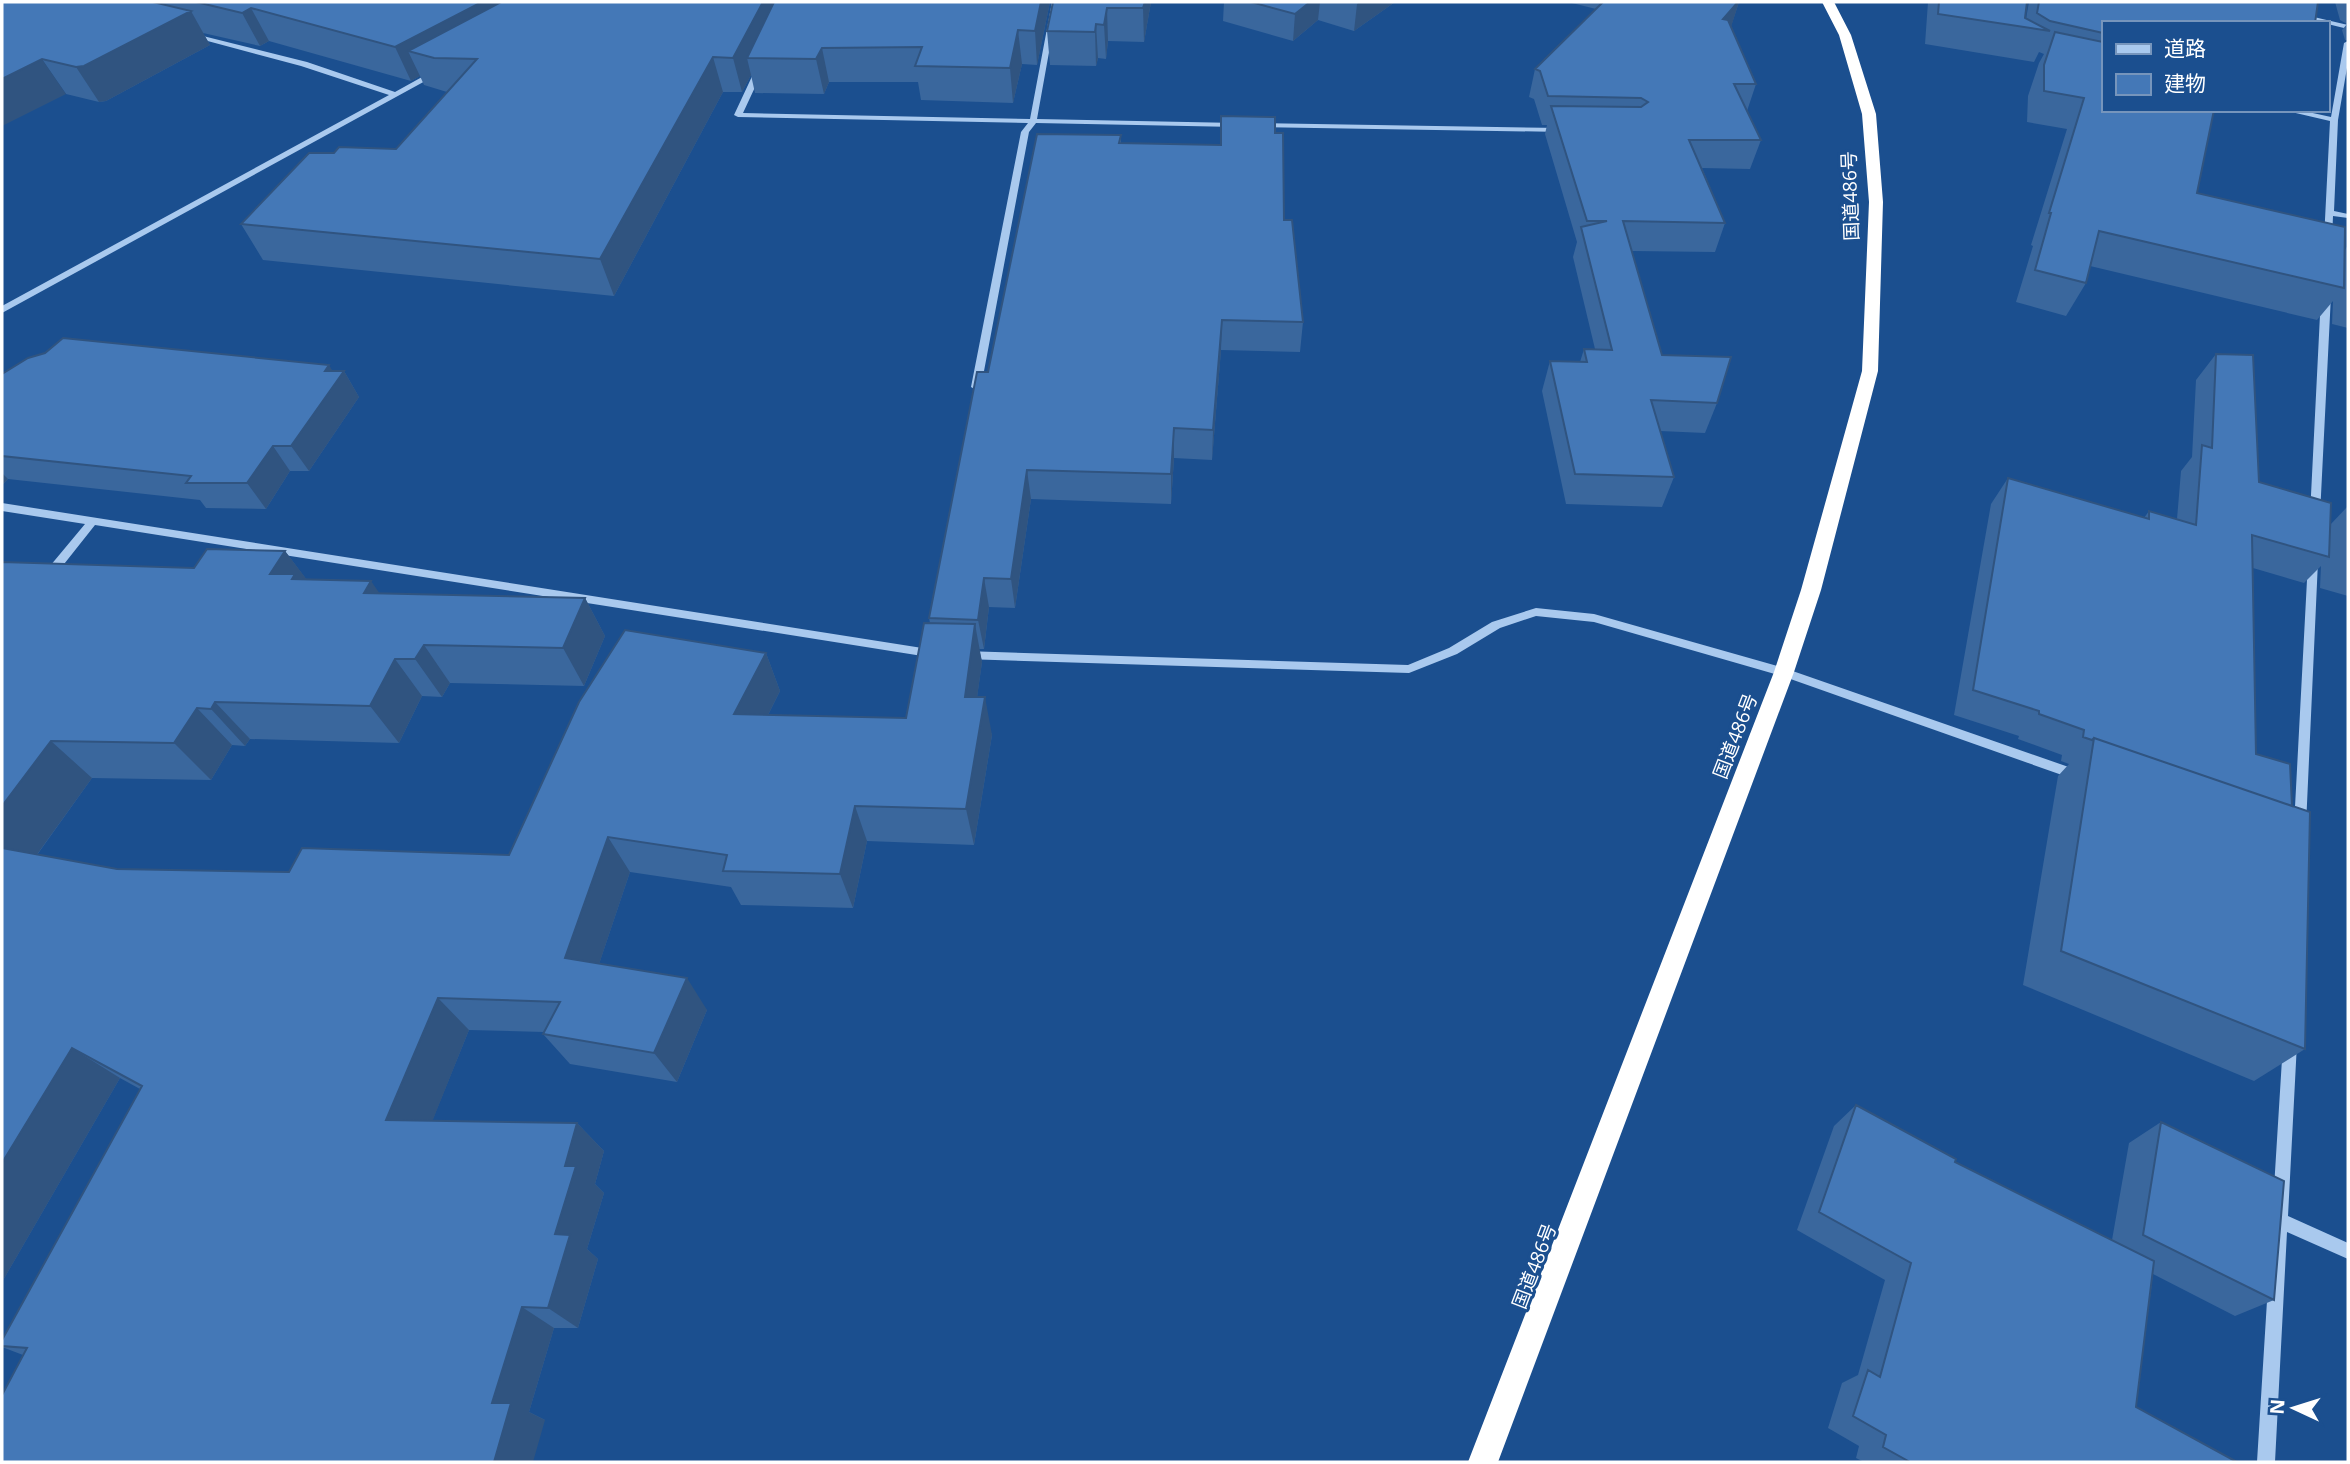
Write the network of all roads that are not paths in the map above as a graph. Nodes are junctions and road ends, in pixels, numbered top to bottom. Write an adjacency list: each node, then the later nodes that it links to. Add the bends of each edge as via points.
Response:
1 (1055, 2): 14 (street)
2 (1828, 2): 29 (highway, 国道486号, via 1845,36 1869,114 1877,202 1870,371)
3 (2286, 13): 4 (street)
4 (2321, 21)
5 (2329, 23): 6 (street)
6 (2348, 27)
7 (188, 34): 11 (street, via 304,64)
8 (2348, 43): 13 (street)
9 (762, 64): 14 (street, via 738,114)
10 (444, 68): 11 (street)
11 (395, 95): 20 (street)
12 (2296, 112): 13 (street)
13 (2334, 120): 16 (street)
14 (1033, 122): 15 (street); 21 (street, via 1025,132)
15 (1577, 130)
16 (2330, 213): 17 (street); 18 (street)
17 (2348, 216)
18 (2328, 254)
19 (2326, 281): 24 (street)
20 (2, 310)
21 (975, 393)
22 (2, 507): 23 (street)
23 (92, 522): 26 (street); 28 (street)
24 (2314, 532)
25 (2314, 546): 31 (street)
26 (43, 582)
27 (927, 640): 28 (street)
28 (924, 654): 29 (street, via 1409,669 1453,651 1496,625 1536,612 1594,618)
29 (1784, 672): 30 (street); 35 (highway, 国道486号)
30 (2087, 779)
31 (2299, 839)
32 (2290, 1030): 33 (street)
33 (2281, 1221): 34 (street); 36 (street)
34 (2348, 1251)
35 (1483, 1462)
36 (2266, 1462)

